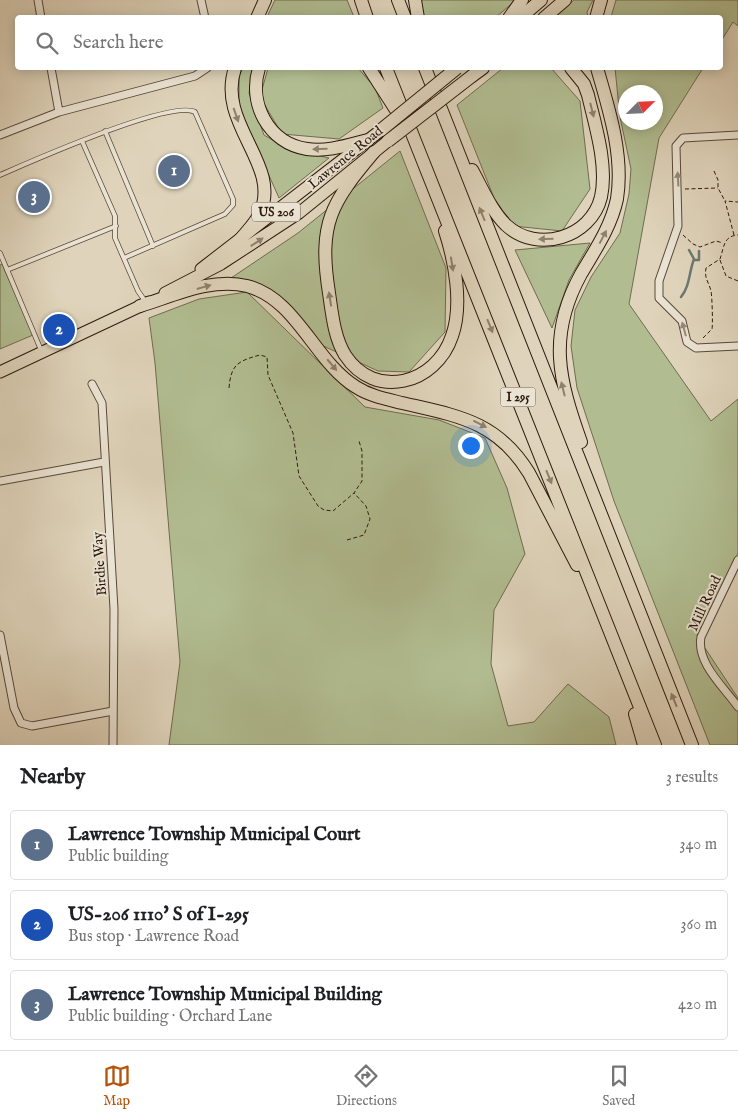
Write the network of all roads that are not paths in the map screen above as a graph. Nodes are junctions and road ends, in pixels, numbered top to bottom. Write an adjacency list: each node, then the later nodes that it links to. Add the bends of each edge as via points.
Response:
1 (38, 0): 11 (street)
2 (201, 0): 12 (street)
3 (265, 0): 13 (highway)
4 (361, 0): 14 (highway)
5 (398, 0): 15 (highway)
6 (415, 0): 16 (highway)
7 (522, 0): 17 (highway)
8 (541, 0): 18 (highway)
9 (565, 0): 19 (highway)
10 (601, 0): 20 (highway)
11 (40, 15)
12 (204, 15)
13 (258, 15)
14 (367, 15)
15 (404, 15)
16 (418, 15)
17 (512, 15)
18 (524, 15)
19 (548, 15)
20 (597, 15)
21 (51, 70): 34 (street)
22 (204, 70): 34 (street, via 195,76)
23 (235, 70): 47 (highway, one-way to 47, via 232,106 262,172 265,192 260,213)
24 (259, 70): 41 (highway, one-way to 24, via 334,148 309,149 277,136 258,108 255,86)
25 (370, 70): 40 (highway)
26 (387, 70): 40 (highway, I 295)
27 (426, 70): 33 (highway, I 295)
28 (432, 70): 33 (highway)
29 (455, 70): 39 (highway, Lawrence Road / US 206, bridge)
30 (480, 70): 39 (highway, Lawrence Road / US 206, bridge)
31 (573, 70): 35 (highway, one-way to 35, via 588,94 600,152 602,187 592,216 572,233 558,239 536,240 508,226 496,212)
32 (598, 70): 61 (highway, one-way to 32, via 566,398 559,363 565,306 604,236 618,186 615,139)
33 (435, 93): 35 (highway, I 295)
34 (59, 112): 37 (street)
35 (449, 129): 61 (highway, I 295, one-way to 35)
36 (105, 131): 42 (lane); 48 (lane); 48 (lane, via 176,110 190,109 195,112 233,199 233,205 225,214)
37 (0, 135)
38 (738, 135): 54 (street, one-way to 38, via 696,348 687,342 682,321 660,298 659,281 678,226 676,146 683,138)
39 (384, 136): 41 (main road, Lawrence Road / US 206); 43 (main road, Lawrence Road / US 206)
40 (414, 136): 44 (highway, I 295)
41 (368, 140): 47 (main road, Lawrence Road / US 206)
42 (82, 141): 45 (lane); 46 (lane, via 115,216)
43 (374, 152): 44 (highway, one-way to 43, via 453,266 454,329 443,354 430,370 408,380 387,381 362,372 342,349 326,265 326,235 332,208); 52 (main road, Lawrence Road / US 206, one-way to 43, via 221,264 299,214)
44 (426, 167): 62 (highway, I 295, one-way to 62)
45 (0, 175)
46 (116, 226): 50 (lane, via 115,238); 51 (lane)
47 (239, 241): 52 (main road, Lawrence Road / US 206)
48 (153, 246): 50 (lane)
49 (0, 253): 51 (lane)
50 (124, 258): 53 (lane)
51 (7, 270): 55 (lane)
52 (168, 292): 53 (main road, Lawrence Road / US 206)
53 (144, 305): 55 (main road, Lawrence Road / US 206); 62 (highway, one-way to 62, via 211,285 235,283 257,289 277,302 337,372 356,387 380,398 462,416 489,429 510,447 529,473)
54 (738, 346)
55 (43, 353): 56 (main road, Lawrence Road / US 206)
56 (0, 372)
57 (92, 384): 58 (street, Birdie Way, via 102,403)
58 (104, 462): 59 (street); 66 (street, Birdie Way, via 114,609)
59 (0, 481)
60 (738, 560): 65 (street, Mill Road, via 700,645 703,659)
61 (628, 585): 70 (highway, I 295, one-way to 61)
62 (609, 628): 64 (highway, I 295)
63 (0, 635): 66 (street, via 14,708 21,723 32,726)
64 (618, 652): 68 (highway); 69 (highway, I 295)
65 (738, 707)
66 (113, 711): 67 (street, Birdie Way)
67 (113, 745)
68 (644, 745)
69 (655, 745)
70 (692, 745)

